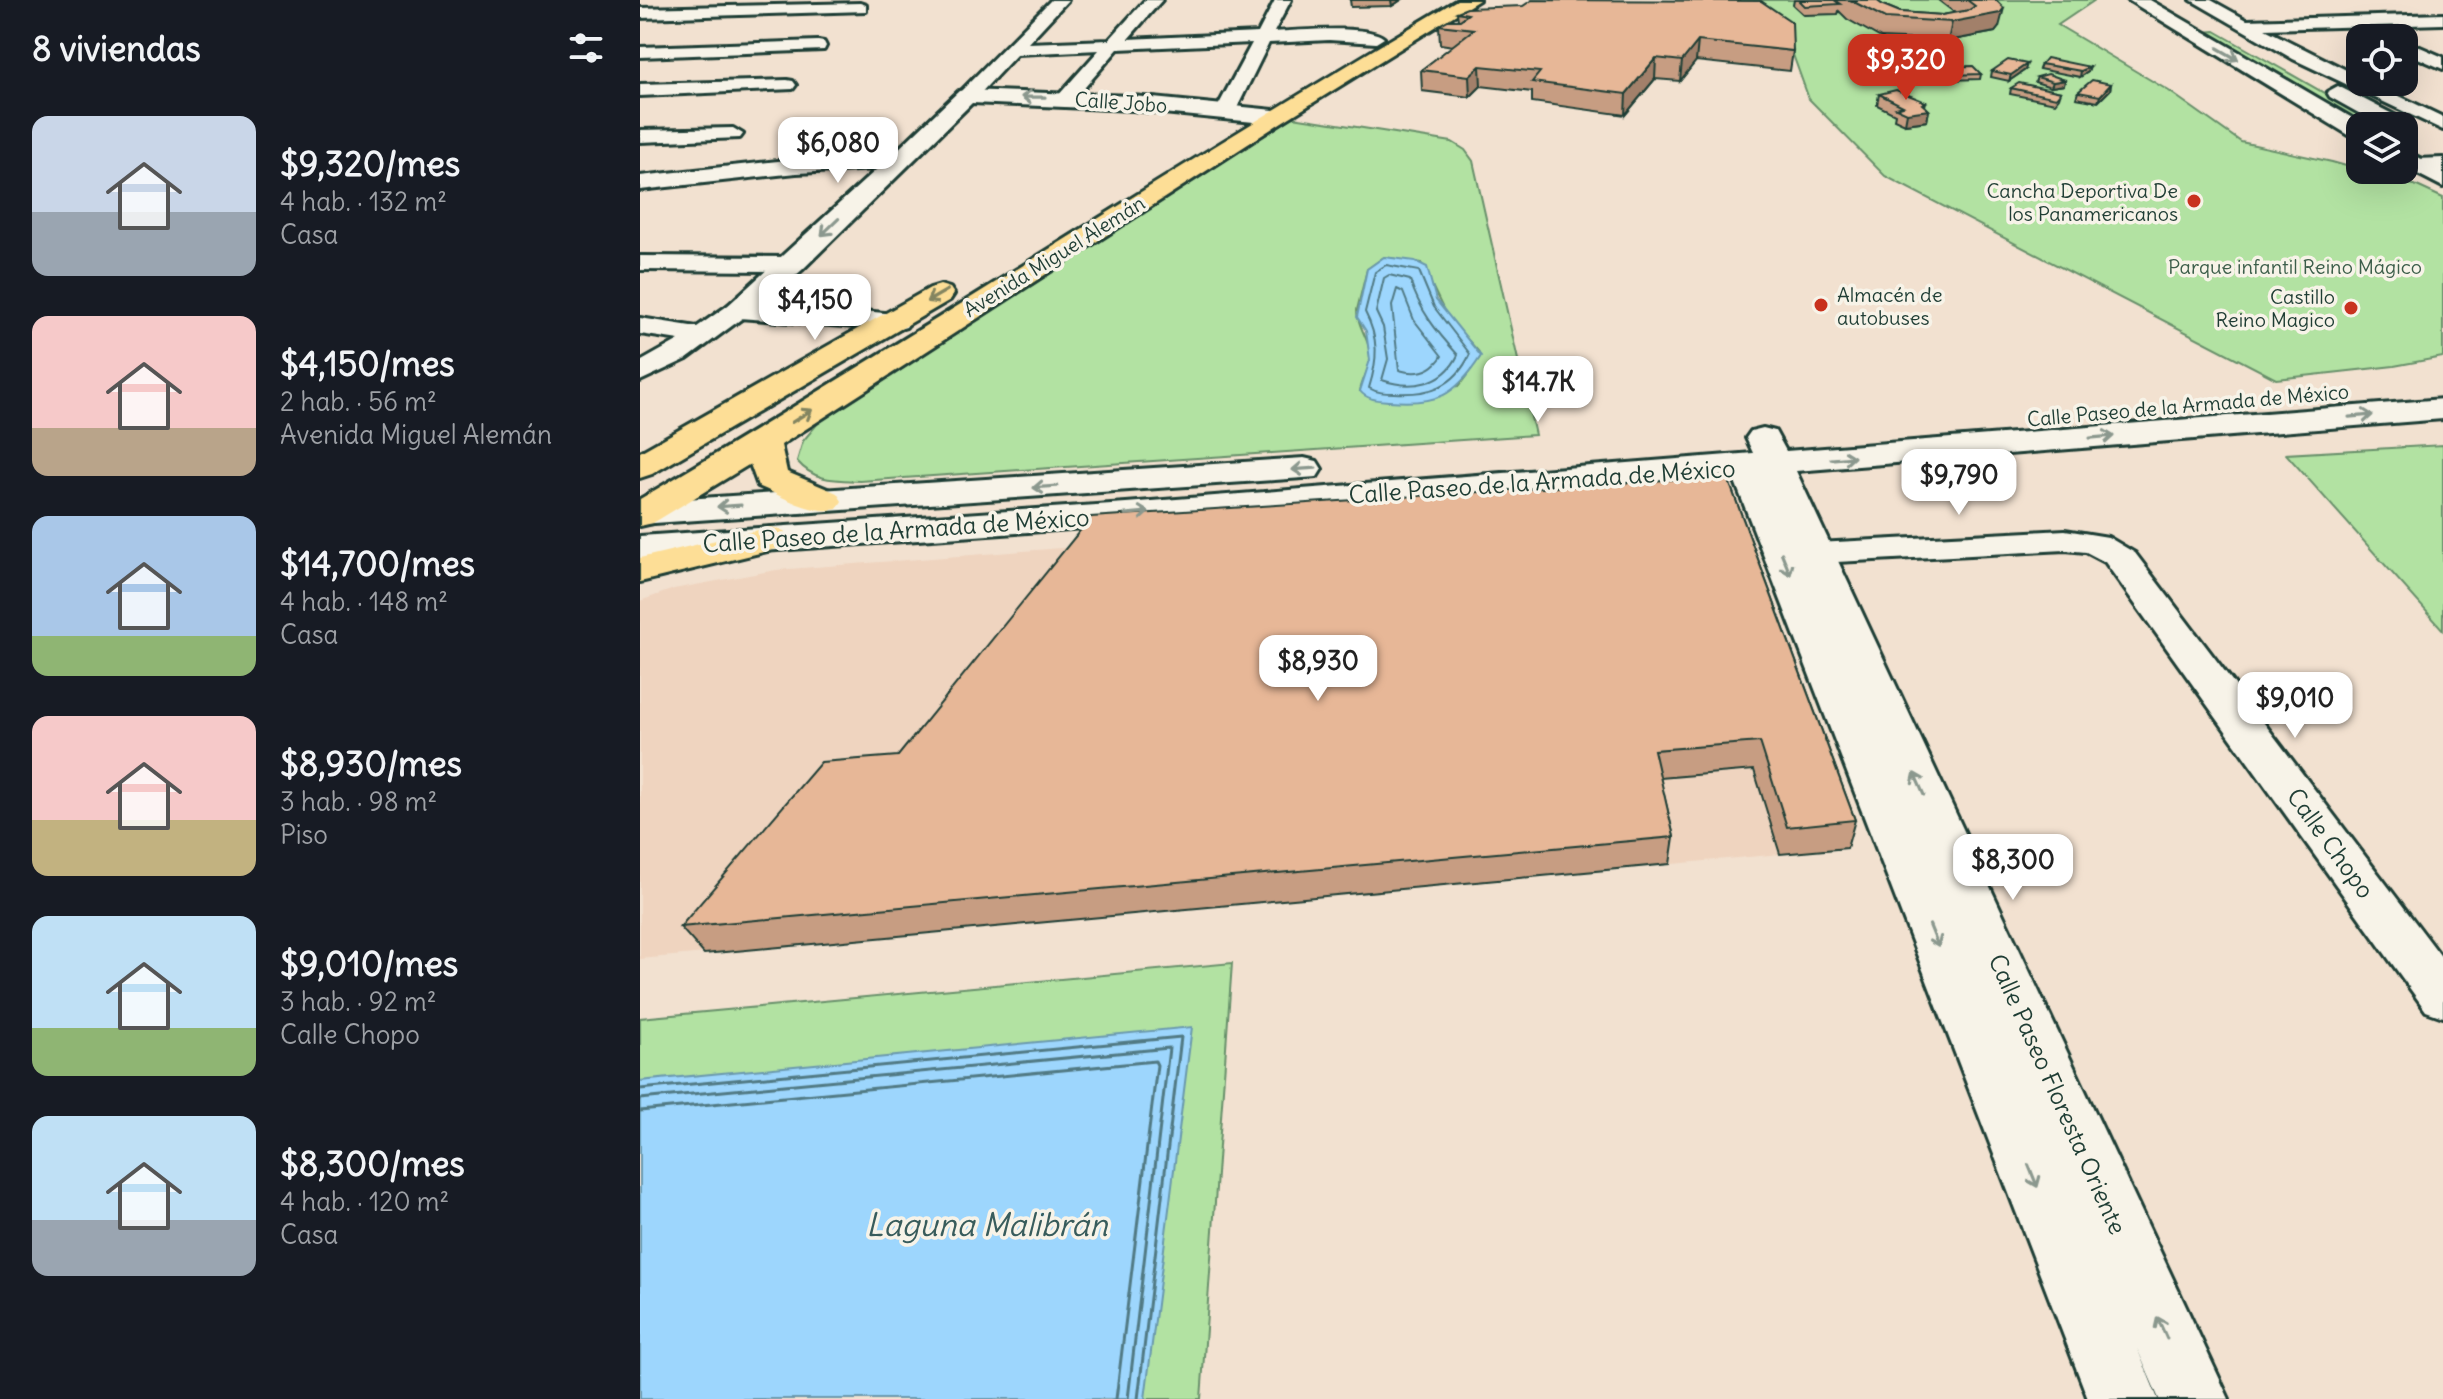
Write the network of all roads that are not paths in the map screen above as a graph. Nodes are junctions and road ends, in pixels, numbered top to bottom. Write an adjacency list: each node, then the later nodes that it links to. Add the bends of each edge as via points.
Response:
1 (647, 0): 11 (street)
2 (1060, 0): 26 (street)
3 (1154, 0): 24 (street)
4 (1283, 0): 23 (street)
5 (1438, 0): 22 (main road, Avenida Miguel Alemán)
6 (1470, 0): 35 (main road, Avenida Miguel Alemán)
7 (2137, 0): 21 (main road)
8 (2173, 0): 19 (main road)
9 (2199, 0): 20 (street)
10 (2432, 0): 13 (street)
11 (640, 5)
12 (2324, 5): 17 (street)
13 (2443, 5)
14 (860, 8): 15 (street)
15 (640, 13)
16 (2443, 19): 17 (street)
17 (2357, 22): 18 (street); 20 (street)
18 (2361, 24)
19 (2220, 26): 20 (street); 21 (street); 34 (main road)
20 (2244, 26): 37 (street)
21 (2182, 28): 36 (main road, one-way to 36)
22 (1376, 38): 23 (street); 35 (main road, Avenida Miguel Alemán)
23 (1262, 39): 24 (street); 35 (street)
24 (1115, 44): 26 (street); 33 (street)
25 (818, 46): 27 (street)
26 (1011, 49): 32 (street)
27 (640, 52)
28 (2418, 52): 29 (street)
29 (2443, 64)
30 (787, 85): 31 (street)
31 (640, 90)
32 (967, 96): 33 (main road, Calle Jobo, one-way to 32); 42 (main road)
33 (1065, 98): 35 (main road, Calle Jobo)
34 (2373, 112)
35 (1250, 113): 48 (main road, Avenida Miguel Alemán); 59 (main road, Avenida Miguel Alemán, one-way to 35)
36 (2346, 124)
37 (2443, 124)
38 (733, 134): 39 (street)
39 (640, 136)
40 (2418, 137): 41 (main road)
41 (2443, 151)
42 (898, 161): 47 (main road); 50 (main road, one-way to 50)
43 (2418, 162): 44 (street)
44 (2443, 164)
45 (2418, 165): 46 (main road)
46 (2443, 180)
47 (640, 183)
48 (1018, 249)
49 (640, 263): 50 (street)
50 (792, 264): 52 (main road)
51 (963, 281): 53 (main road, Avenida Miguel Alemán, one-way to 53)
52 (739, 309): 53 (main road); 55 (street)
53 (895, 321): 61 (main road, Avenida Miguel Alemán)
54 (640, 326): 55 (street)
55 (703, 336): 56 (street)
56 (640, 373)
57 (2443, 384): 60 (main road, Calle Paseo de la Armada de México)
58 (2443, 409): 60 (main road, Calle Paseo de la Armada de México, one-way to 58)
59 (763, 441): 63 (main road, via 771,478); 64 (main road, Avenida Miguel Alemán)
60 (1755, 452): 62 (main road, Calle Paseo de la Armada de México); 67 (main road, Calle Paseo Floresta Oriente); 70 (main road, Calle Paseo Floresta Oriente, one-way to 70)
61 (640, 467)
62 (1378, 478): 63 (main road, Calle Paseo de la Armada de México, one-way to 63); 65 (main road, Calle Paseo de la Armada de México, one-way to 62)
63 (824, 501): 64 (main road, Calle Paseo de la Armada de México, one-way to 64)
64 (642, 513)
65 (771, 539): 66 (main road, Calle Paseo de la Armada de México); 68 (main road)
66 (640, 548)
67 (1817, 553): 69 (street, Calle Chopo, via 2065,540 2098,543 2123,560); 71 (main road, Calle Paseo Floresta Oriente, one-way to 67)
68 (640, 570)
69 (2443, 996)
70 (2123, 1399)
71 (2194, 1399)

